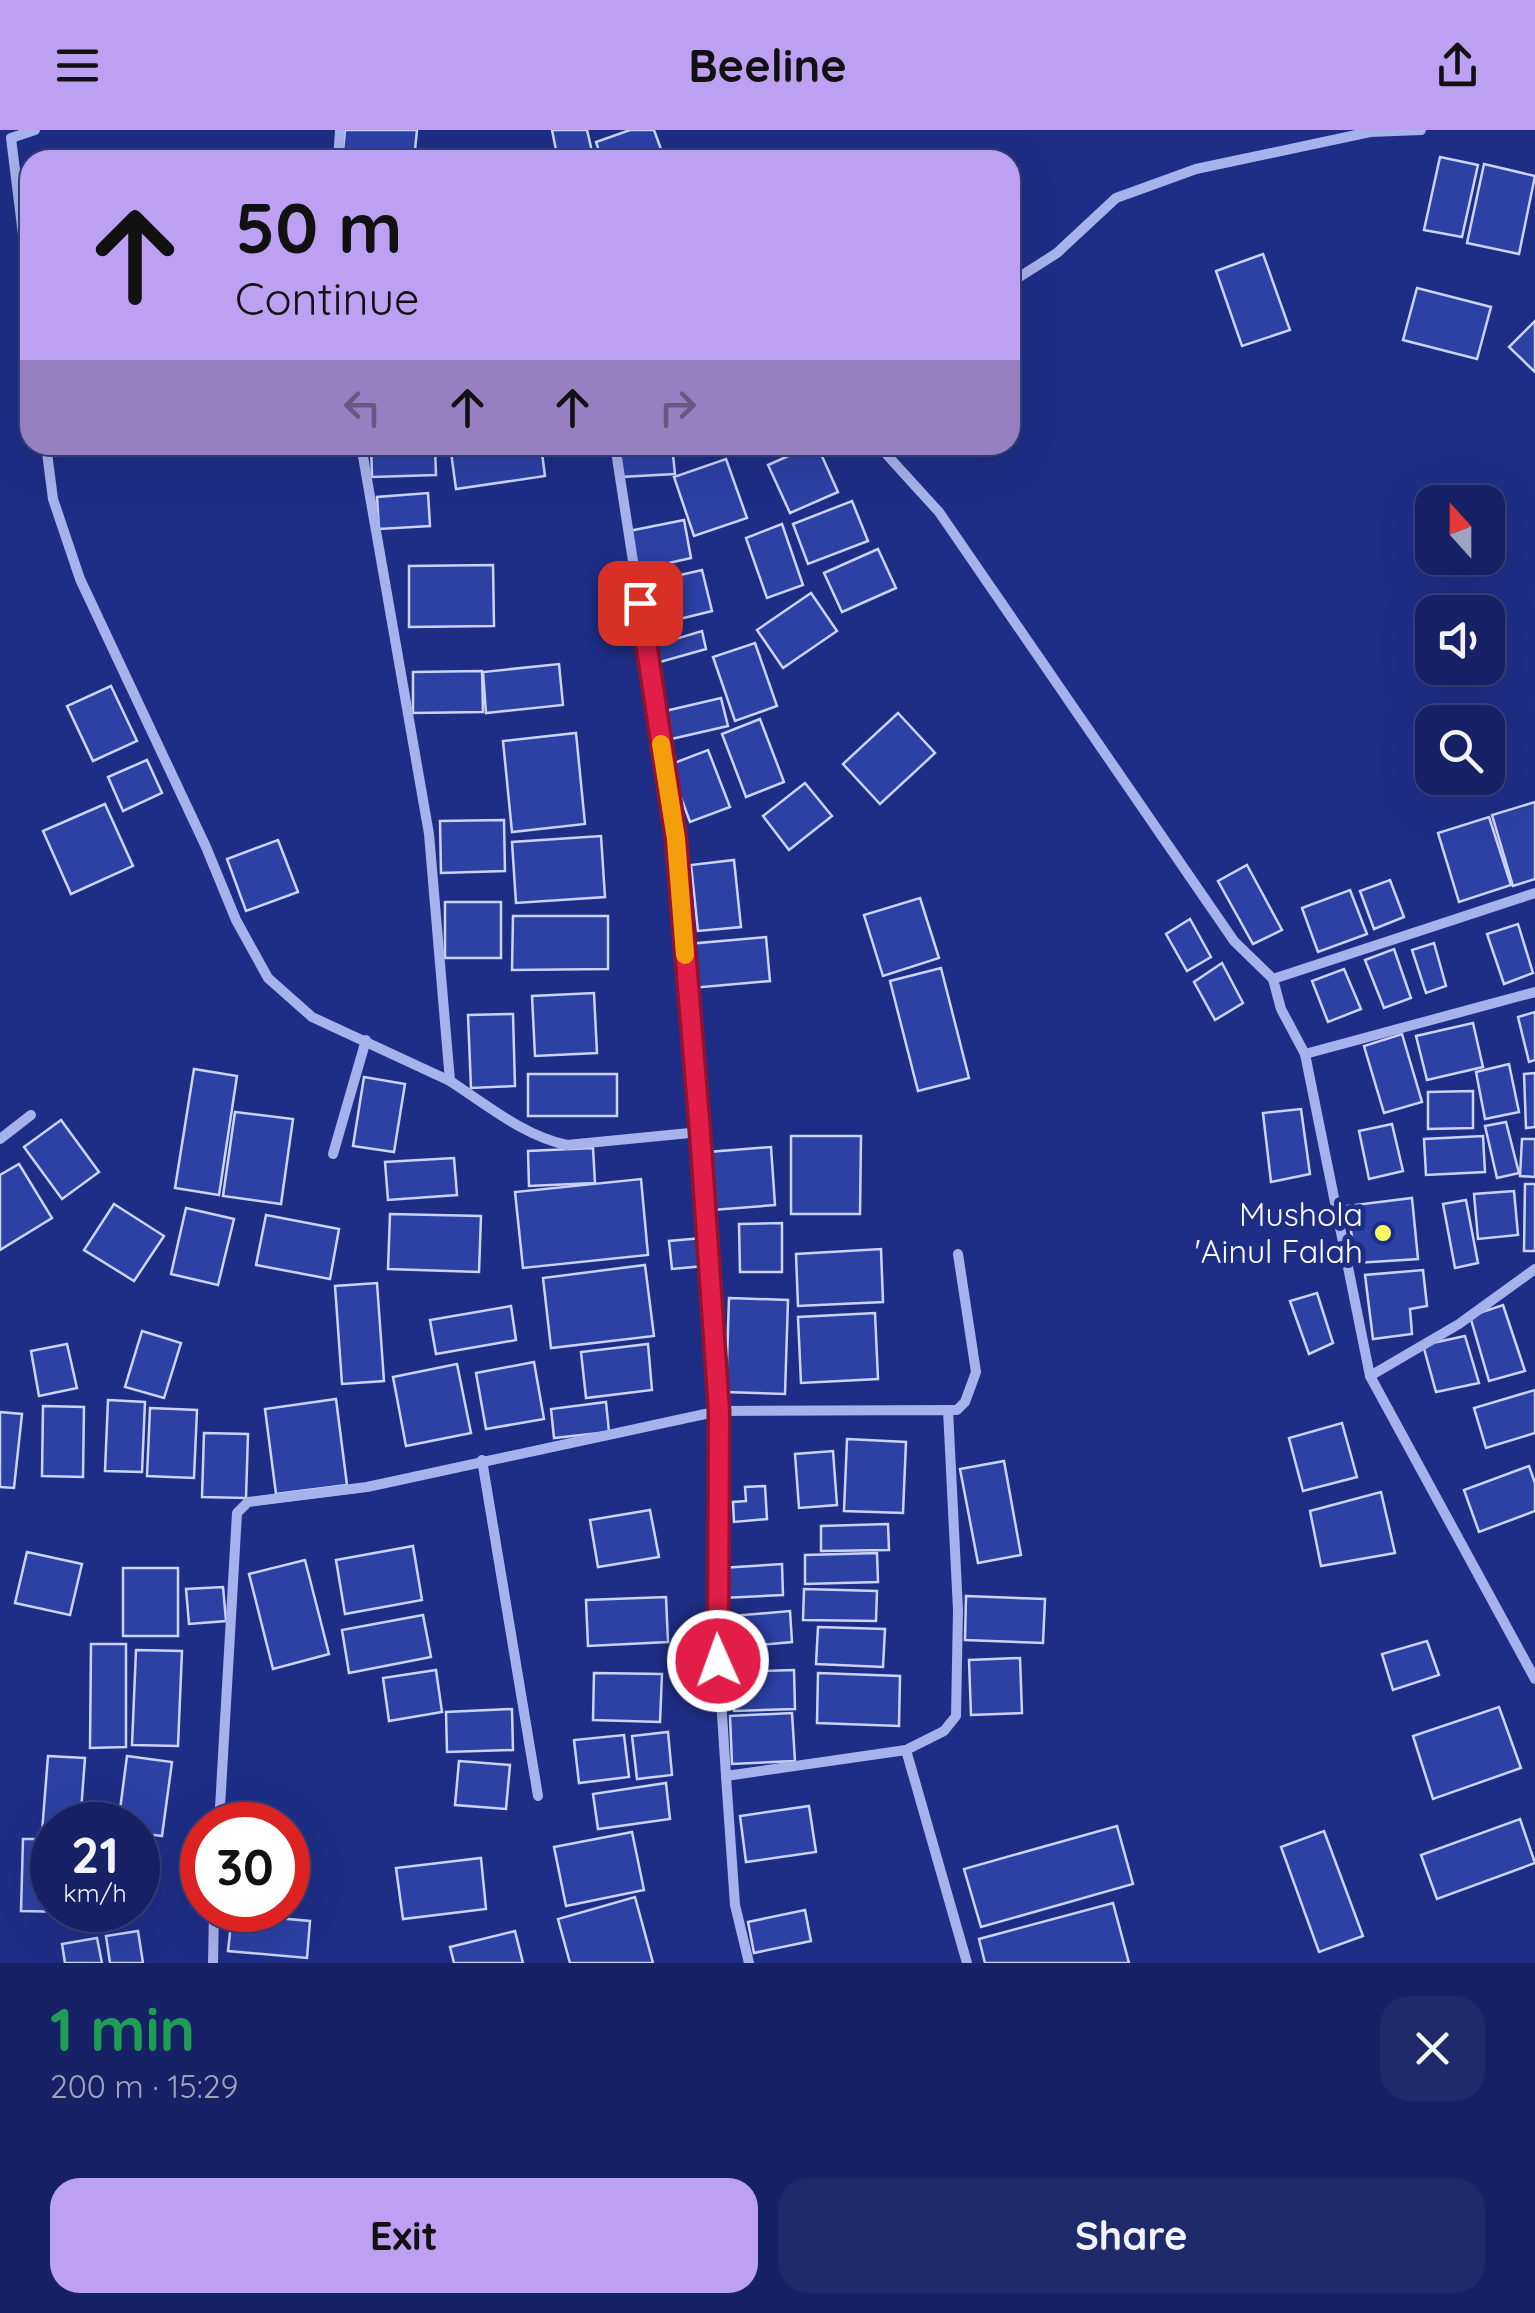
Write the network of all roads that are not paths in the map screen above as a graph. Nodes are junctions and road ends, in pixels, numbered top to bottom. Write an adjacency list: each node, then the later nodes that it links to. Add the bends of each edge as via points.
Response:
1 (35, 130): 3 (street, via 11,138)
2 (1420, 130): 4 (street, via 1370,132 1196,169 1116,198)
3 (20, 210)
4 (1020, 276)
5 (47, 455): 12 (street, via 53,499 80,579 244,934 268,978 312,1018)
6 (363, 455): 14 (street, via 429,834)
7 (617, 455): 16 (street, via 676,839)
8 (887, 455): 10 (street, via 939,512 1234,941)
9 (1535, 893): 10 (street)
10 (1273, 979): 13 (street)
11 (1535, 992): 13 (street)
12 (366, 1040): 14 (street); 18 (street)
13 (1305, 1054): 21 (street)
14 (450, 1081): 16 (street, via 548,1141 568,1145)
15 (32, 1115): 17 (street)
16 (700, 1132): 23 (street)
17 (0, 1139)
18 (333, 1154)
19 (958, 1254): 22 (street, via 976,1372 966,1402)
20 (1535, 1269): 21 (street)
21 (1370, 1376): 25 (street)
22 (948, 1410): 23 (street); 26 (street, via 956,1716)
23 (719, 1411): 24 (street); 27 (street, via 716,1622)
24 (482, 1460): 28 (street); 29 (street, via 240,1507)
25 (1535, 1679)
26 (906, 1750): 27 (street); 33 (street)
27 (726, 1776): 32 (street, via 735,1905)
28 (538, 1796)
29 (220, 1802)
30 (214, 1932): 31 (street)
31 (213, 1963)
32 (749, 1963)
33 (967, 1963)

